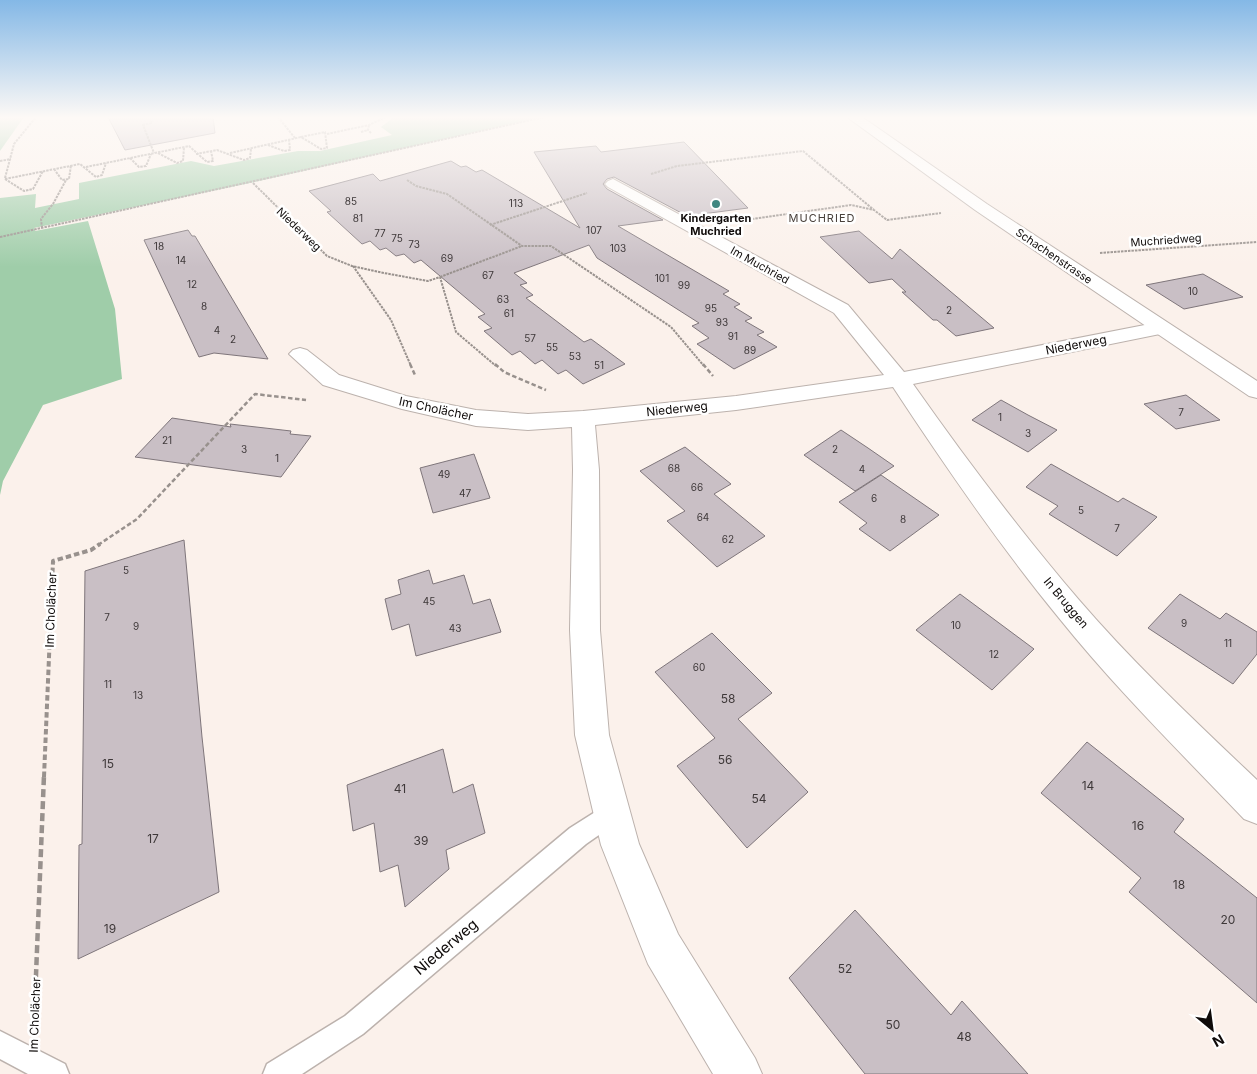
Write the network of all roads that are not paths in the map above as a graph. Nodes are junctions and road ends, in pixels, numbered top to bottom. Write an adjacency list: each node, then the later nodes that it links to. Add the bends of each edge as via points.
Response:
1 (924, 167): 3 (street, Schachenstrasse)
2 (613, 184): 5 (street, Im Muchried, via 841,309)
3 (1160, 328): 5 (street, Niederweg); 6 (street, Schachenstrasse)
4 (300, 354): 7 (street, Im Cholächer, via 331,380 421,408 476,418 528,422)
5 (899, 380): 7 (street, Niederweg, via 736,403); 8 (street, In Bruggen, via 1009,533 1070,609 1140,689)
6 (1257, 391)
7 (583, 419): 9 (street, via 586,470 584,630 592,734)
8 (1257, 806)
9 (612, 813): 12 (lane, Niederweg, via 578,836 354,1024); 13 (street, via 620,845 663,950)
10 (0, 1044): 11 (lane)
11 (44, 1068)
12 (277, 1074)
13 (739, 1074)

